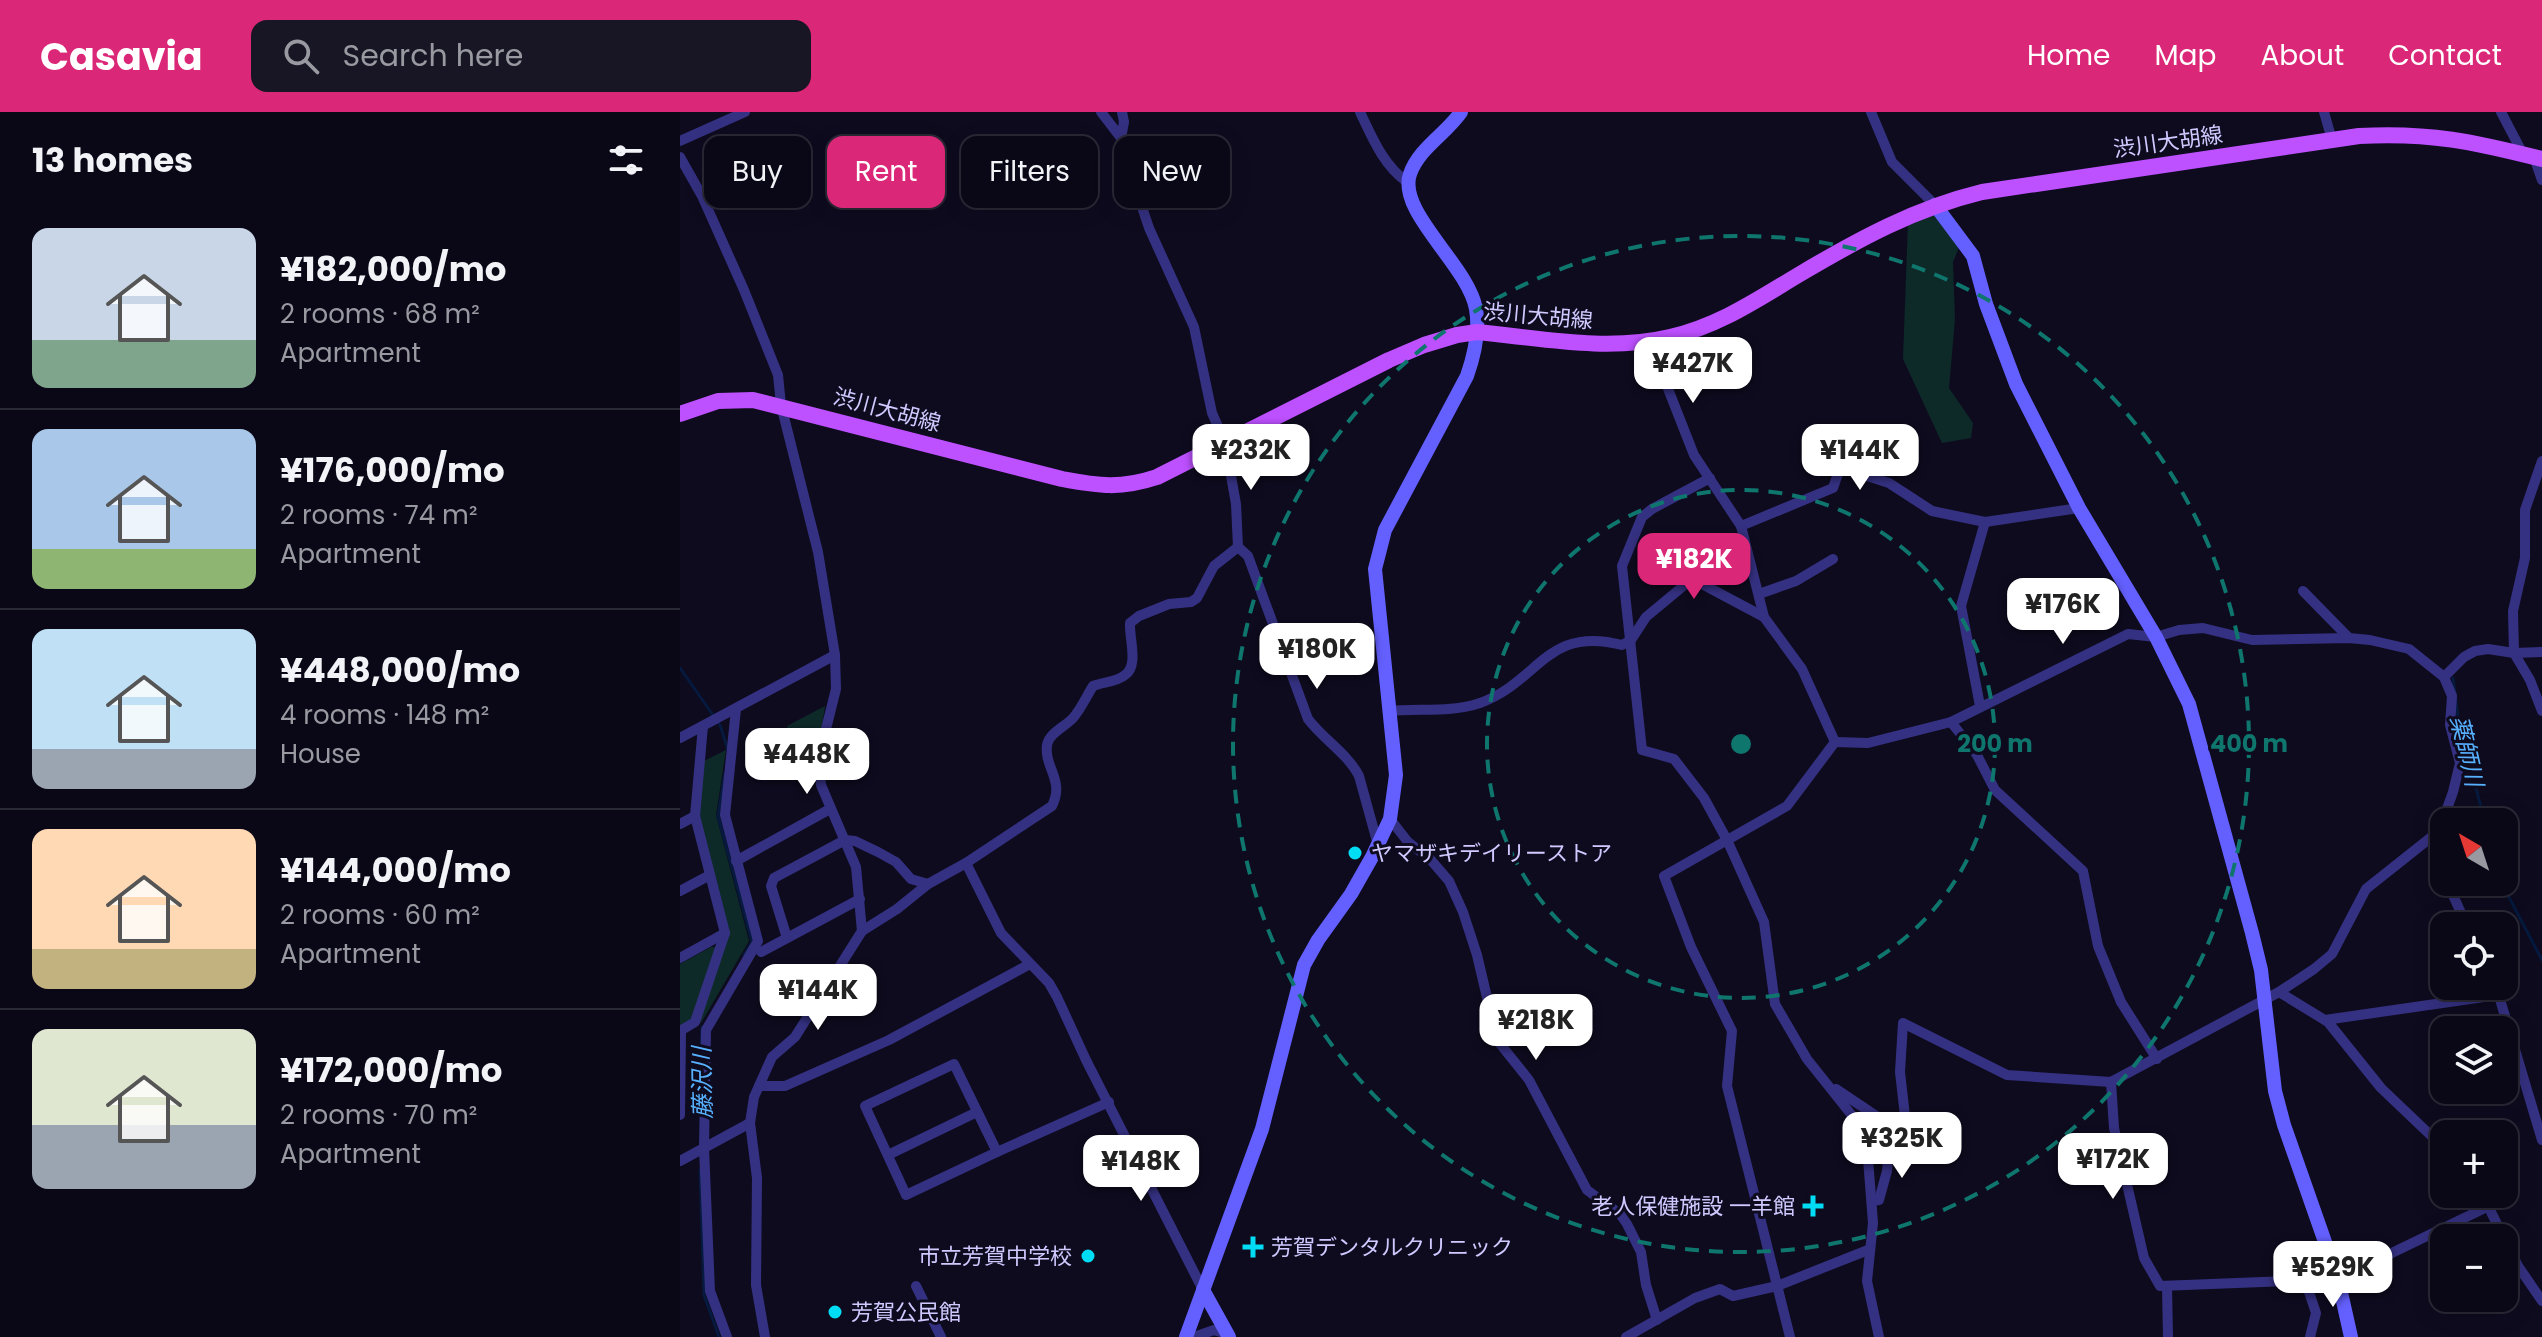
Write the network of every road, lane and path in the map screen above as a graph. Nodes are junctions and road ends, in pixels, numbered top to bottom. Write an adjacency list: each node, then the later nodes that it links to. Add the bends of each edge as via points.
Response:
1 (745, 112): 12 (street)
2 (1101, 112): 9 (street)
3 (1122, 112): 10 (street)
4 (1360, 112): 16 (street, via 1376,147)
5 (1461, 112): 16 (main road, via 1420,155)
6 (1871, 112): 17 (street, via 1892,162)
7 (2324, 112): 11 (street)
8 (2501, 112): 14 (street)
9 (1119, 136)
10 (1121, 136)
11 (2332, 140): 14 (main road, 渋川大胡線, via 2425,134); 17 (main road, 渋川大胡線, via 1982,192)
12 (680, 141)
13 (680, 157): 21 (street, via 765,342 778,375)
14 (2533, 157): 15 (street)
15 (2542, 180)
16 (1407, 182): 19 (main road, via 1417,214 1473,297)
17 (1935, 205): 20 (main road, 渋川大胡線, via 1873,232 1723,320); 26 (main road, via 1973,256 2016,384)
18 (1143, 208): 23 (street, via 1194,327 1212,413)
19 (1477, 332): 20 (main road, 渋川大胡線, via 1616,345); 23 (main road, 渋川大胡線, via 1424,345); 43 (main road, via 1467,376 1380,545 1375,588)
20 (1655, 341): 25 (street, via 1694,455)
21 (781, 405): 22 (main road, 渋川大胡線, via 734,399); 23 (main road, 渋川大胡線, via 1103,486 1157,477); 39 (street, via 818,552)
22 (680, 414)
23 (1225, 442): 29 (street)
24 (2542, 461): 38 (street, via 2525,510 2525,558 2513,611)
25 (1710, 478): 28 (street); 36 (street, via 1642,517 1622,566)
26 (2079, 508): 27 (street); 34 (main road)
27 (1985, 522): 28 (street, via 1932,511 1889,483 1867,476 1856,435 1838,442 1839,471 1833,488); 41 (street, via 1961,606)
28 (1741, 526): 32 (street)
29 (1238, 547): 57 (street, via 1248,556 1308,719 1354,765); 59 (street, via 1214,566 1197,598 1169,604 1130,623 1129,673 1093,686 1047,745 1057,784 1052,806)
30 (1833, 559): 32 (street, via 1796,581)
31 (2303, 591): 35 (street)
32 (1759, 594): 33 (street)
33 (1764, 617): 36 (street, via 1702,584 1687,583 1646,617); 48 (street, via 1802,669)
34 (2156, 637): 35 (street, via 2203,628 2252,640); 41 (street, via 2128,634); 71 (main road, via 2189,704 2252,933)
35 (2349, 638): 40 (street, via 2409,649)
36 (1631, 640): 43 (street, via 1622,645 1587,639 1565,646 1475,705); 56 (street, via 1642,750 1674,759)
37 (2542, 652): 38 (street)
38 (2514, 653): 40 (street, via 2475,651); 44 (street)
39 (835, 655): 42 (street); 50 (street, via 836,689 819,757)
40 (2444, 677): 49 (street, via 2452,696 2450,725 2460,763)
41 (1980, 706): 45 (street)
42 (736, 709): 46 (street); 58 (street, via 725,815)
43 (1388, 711): 52 (main road, via 1396,775)
44 (2542, 711)
45 (1951, 722): 48 (street, via 1868,743); 76 (street, via 1995,790 2083,871 2098,946 2121,1002)
46 (703, 726): 47 (street); 51 (street)
47 (680, 738)
48 (1835, 742): 56 (street, via 1787,806)
49 (2447, 808)
50 (830, 809): 55 (street); 58 (street)
51 (695, 816): 53 (street); 60 (street)
52 (1390, 819): 57 (main road); 102 (street, via 1449,881 1477,955 1497,1040 1529,1080 1587,1190 1627,1224 1641,1252)
53 (680, 824)
54 (2430, 838): 70 (street, via 2366,889 2332,954)
55 (845, 840): 61 (street, via 887,857 911,879); 63 (street, via 856,867); 66 (street, via 774,878 771,886)
56 (1727, 840): 77 (street, via 1764,922 1775,1004); 98 (street, via 1664,876 1732,1031 1727,1086)
57 (1378, 845): 100 (main road, via 1304,965 1262,1129)
58 (736, 861): 87 (street, via 758,941 706,1030)
59 (966, 863): 61 (street); 69 (street, via 1001,933)
60 (710, 875): 62 (street); 65 (street)
61 (928, 884): 64 (street)
62 (680, 891)
63 (860, 899): 64 (street); 66 (street)
64 (862, 931): 79 (street, via 795,1037 772,1057)
65 (725, 933): 68 (street); 75 (street, via 695,1022)
66 (787, 938): 67 (street)
67 (761, 952)
68 (680, 958)
69 (1030, 964): 79 (street, via 889,1040 785,1086); 80 (street, via 1049,983)
70 (2279, 992): 71 (street); 74 (street)
71 (2264, 1000): 76 (street); 95 (main road, via 2281,1114)
72 (2440, 1000): 74 (street)
73 (2500, 1000): 86 (street)
74 (2325, 1020): 85 (street, via 2381,1088)
75 (681, 1030): 82 (street)
76 (2157, 1059): 78 (street)
77 (1825, 1081): 84 (street); 91 (street, via 1866,1133)
78 (2111, 1082): 84 (street, via 2007,1075 1903,1023 1900,1072 1906,1125); 99 (street, via 2114,1128 2144,1258 2160,1286)
79 (759, 1086): 83 (street)
80 (1109, 1102): 88 (street); 100 (street)
81 (977, 1112): 88 (street); 89 (street); 89 (street, via 954,1064 865,1106)
82 (680, 1115)
83 (750, 1123): 87 (street); 105 (street, via 757,1178 756,1285)
84 (1891, 1126): 91 (street, via 1887,1171 1879,1200)
85 (2430, 1135)
86 (2542, 1140)
87 (704, 1148): 90 (street); 104 (street, via 710,1291)
88 (997, 1152): 89 (street, via 906,1195)
89 (888, 1155)
90 (680, 1161)
91 (1872, 1201): 94 (street)
92 (2485, 1208): 95 (street)
93 (2490, 1208): 101 (street)
94 (1868, 1250): 98 (street); 111 (street, via 1867,1281)
95 (2338, 1279): 96 (street); 114 (main road)
96 (2305, 1280): 99 (street); 113 (street, via 2316,1313)
97 (916, 1286): 106 (street)
98 (1777, 1286): 102 (street, via 1733,1296 1720,1289); 110 (street)
99 (2167, 1287): 112 (street)
100 (1203, 1290): 103 (main road); 107 (main road)
101 (2542, 1301)
102 (1657, 1320): 109 (street)
103 (1228, 1335): 108 (street, via 1214,1330)
104 (727, 1337)
105 (765, 1337)
106 (941, 1337)
107 (1186, 1337)
108 (1194, 1337)
109 (1626, 1337)
110 (1790, 1337)
111 (1879, 1337)
112 (2168, 1337)
113 (2310, 1337)
114 (2351, 1337)

